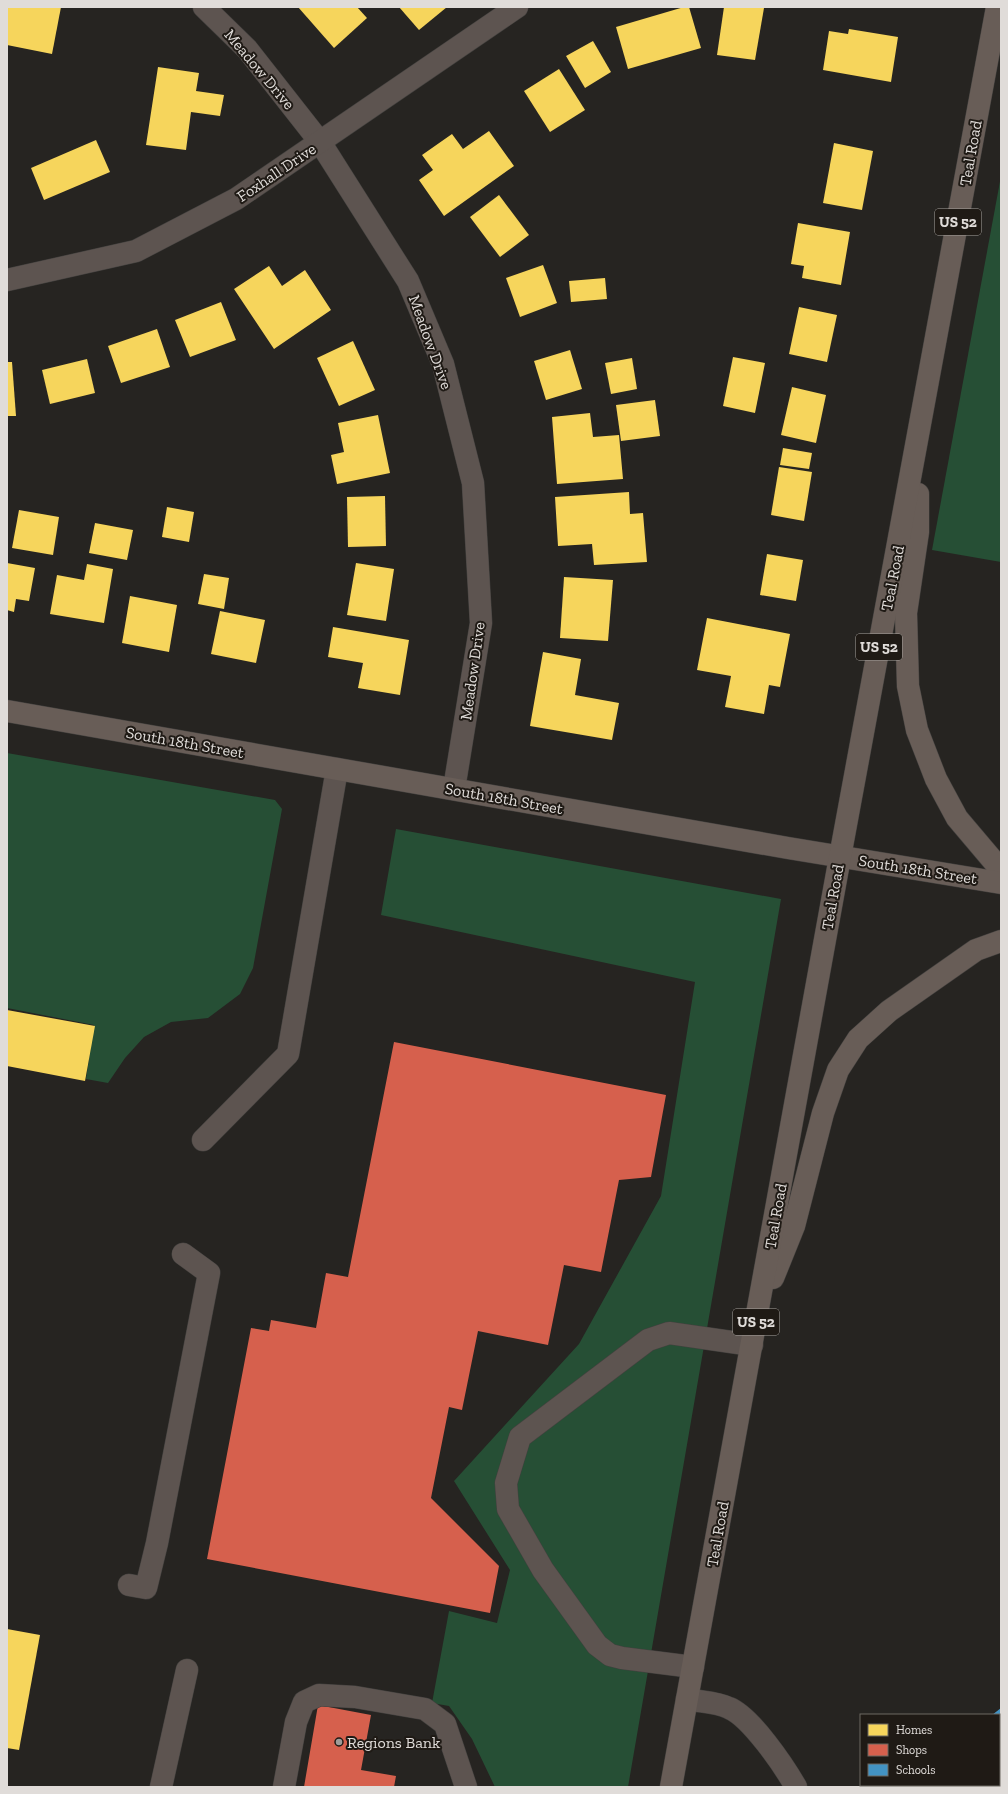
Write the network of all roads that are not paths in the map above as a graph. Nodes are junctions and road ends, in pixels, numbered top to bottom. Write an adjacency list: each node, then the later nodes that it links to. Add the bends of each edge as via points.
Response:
1 (204, 7): 4 (street, Meadow Drive, via 247,49)
2 (517, 7): 4 (street, Foxhall Drive)
3 (997, 7): 6 (main road, Teal Road / US 52)
4 (320, 142): 5 (street, Foxhall Drive, via 236,199 136,251); 9 (street, Meadow Drive, via 408,281 443,364 473,483 481,623)
5 (7, 280)
6 (919, 436): 10 (main road, Teal Road / US 52); 11 (main road, via 918,532 906,613 908,686 917,730 936,778 957,818)
7 (7, 711): 8 (main road, South 18th Street)
8 (337, 769): 9 (main road, South 18th Street); 14 (street, via 288,1054)
9 (454, 789): 10 (main road, South 18th Street)
10 (840, 857): 12 (main road, South 18th Street); 16 (main road, Teal Road / US 52)
11 (1001, 870)
12 (1001, 883)
13 (1001, 941): 16 (main road, via 976,950 889,1010 858,1039 838,1070 823,1113 794,1226)
14 (202, 1140)
15 (183, 1254): 18 (street, via 209,1273 146,1588)
16 (756, 1320): 17 (main road, Teal Road / US 52)
17 (752, 1345): 19 (main road, Teal Road / US 52); 19 (street, via 670,1333 648,1340 520,1437 506,1483 508,1509 517,1526 543,1570 596,1645 610,1655 622,1658)
18 (129, 1585)
19 (692, 1667): 21 (main road, Teal Road / US 52)
20 (187, 1670): 22 (street)
21 (687, 1699): 25 (main road, Teal Road / US 52); 26 (street, via 729,1708 752,1726 787,1771)
22 (160, 1787)
23 (284, 1787): 24 (street, via 296,1722 304,1702 319,1696 355,1697 425,1709 445,1724)
24 (466, 1787)
25 (671, 1787)
26 (796, 1787)

